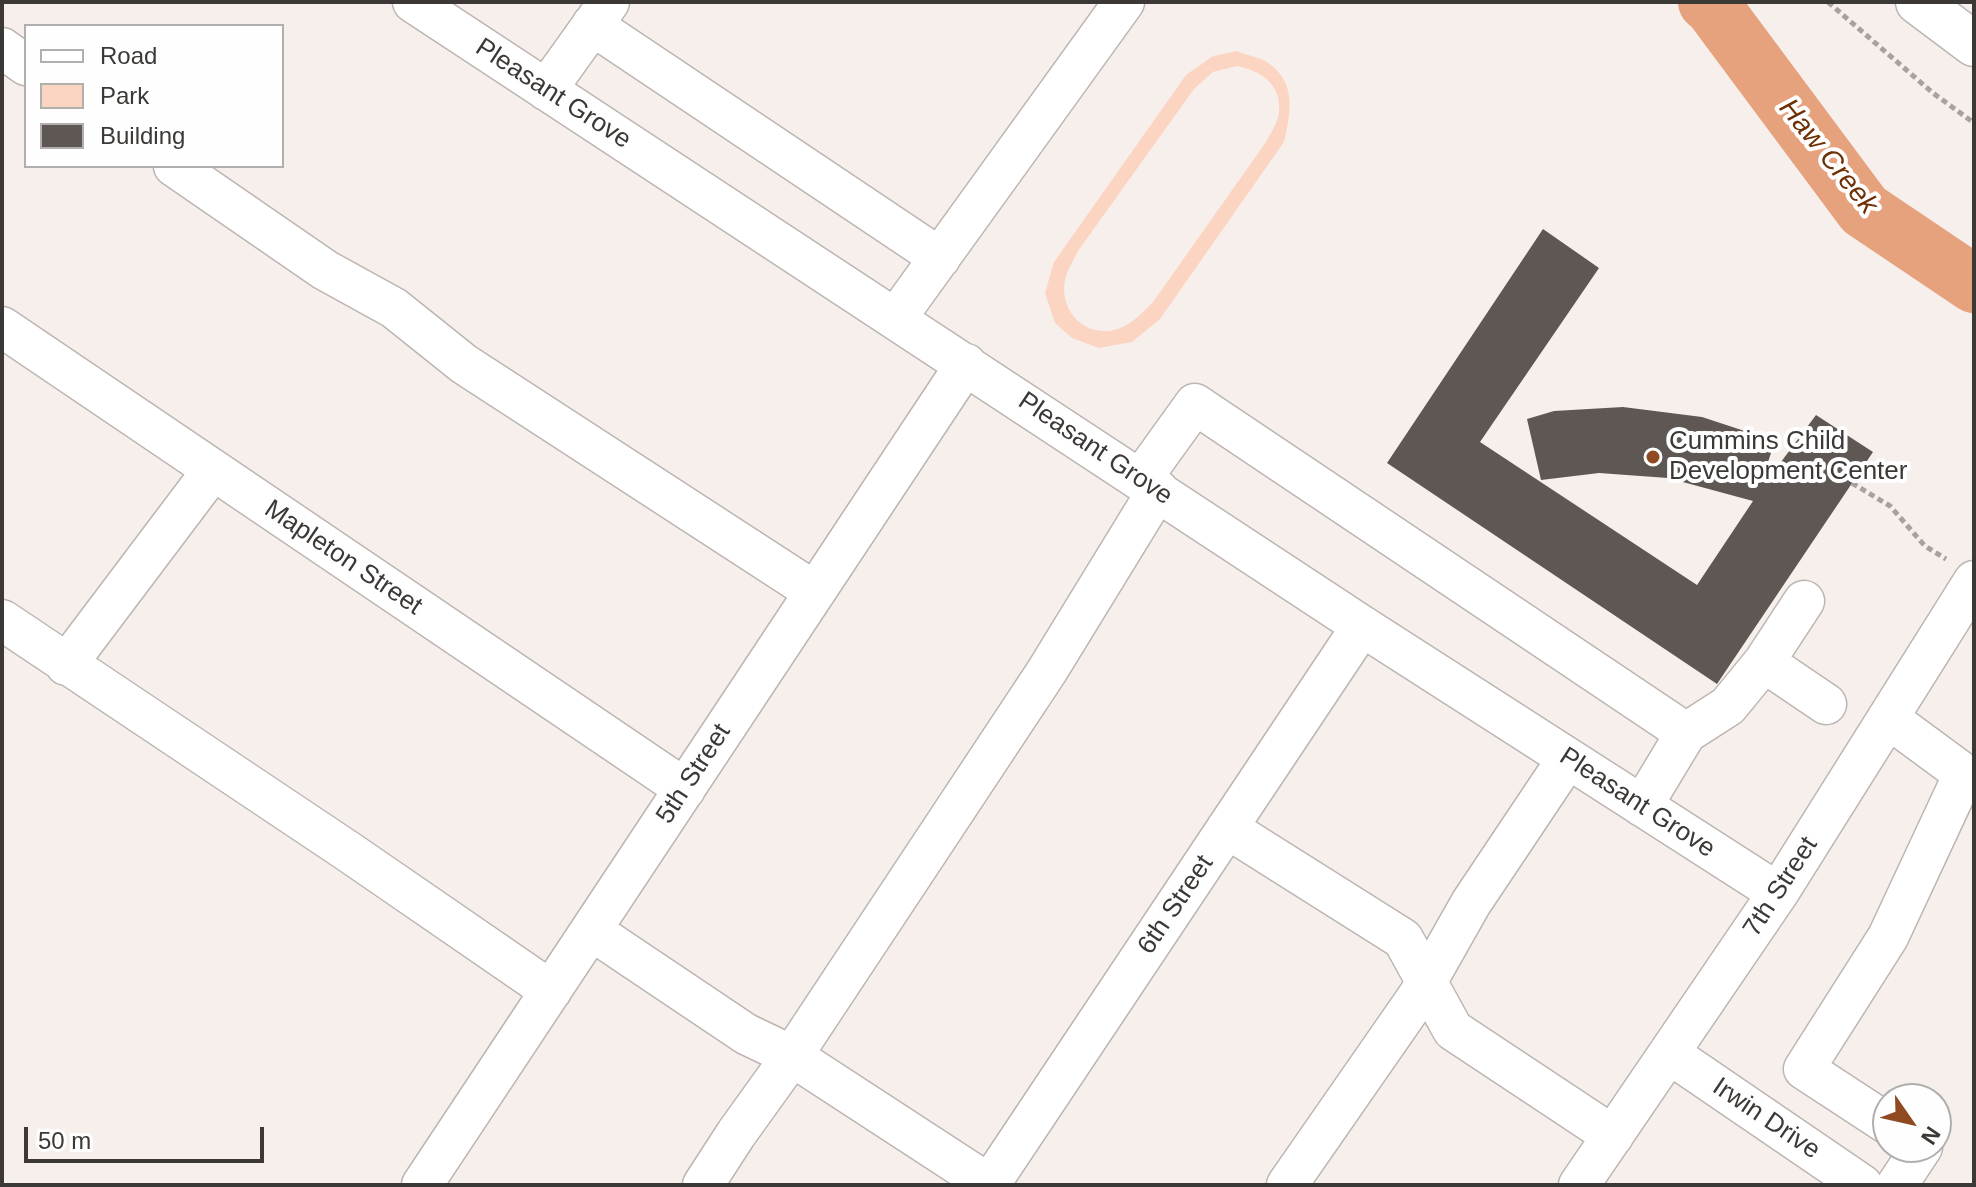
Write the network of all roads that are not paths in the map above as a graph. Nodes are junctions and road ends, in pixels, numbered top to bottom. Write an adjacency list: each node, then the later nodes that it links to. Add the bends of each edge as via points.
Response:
1 (413, 2): 8 (street, Pleasant Grove)
2 (1124, 2): 10 (street)
3 (1918, 2): 5 (main road)
4 (600, 14): 8 (street); 10 (street)
5 (1974, 44)
6 (2, 48): 7 (street)
7 (24, 64)
8 (546, 90): 11 (street, Pleasant Grove)
9 (177, 168): 17 (street, via 325,270 394,308 464,364)
10 (940, 258): 11 (street)
11 (896, 318): 13 (street, Pleasant Grove)
12 (2, 327): 14 (street, Mapleton Street)
13 (966, 364): 15 (street, Pleasant Grove); 17 (street, 5th Street)
14 (213, 470): 22 (street); 27 (street, Mapleton Street)
15 (1149, 485): 20 (street, Pleasant Grove); 25 (street, via 1195,404); 35 (street, via 1047,671)
16 (1960, 571): 24 (street, 7th Street)
17 (815, 592): 27 (street, 5th Street)
18 (1804, 601): 21 (street)
19 (2, 620): 22 (street)
20 (1362, 626): 26 (street, Pleasant Grove); 29 (street, 6th Street)
21 (1764, 662): 23 (street); 25 (street, via 1728,706)
22 (66, 665): 33 (street)
23 (1826, 704)
24 (1888, 718): 30 (street, 7th Street); 36 (street, via 1964,774 1888,937 1804,1069)
25 (1686, 733): 28 (street)
26 (1568, 758): 28 (street, Pleasant Grove); 32 (street)
27 (685, 789): 31 (street, 5th Street)
28 (1642, 806): 30 (street, Pleasant Grove)
29 (1227, 828): 32 (street, via 1403,939); 43 (street, 6th Street)
30 (1778, 893): 34 (street, 7th Street)
31 (591, 930): 33 (street, 5th Street); 35 (street, via 746,1034)
32 (1426, 981): 39 (street, via 1453,1030); 44 (street)
33 (551, 991): 41 (street, 5th Street)
34 (1670, 1054): 38 (street, Irwin Drive); 39 (street, 7th Street)
35 (792, 1056): 42 (street); 43 (street)
36 (1817, 1077): 37 (street); 38 (street)
37 (1872, 1113)
38 (1780, 1129): 46 (street, Irwin Drive)
39 (1613, 1136): 45 (street, 7th Street)
40 (1911, 1163): 47 (street)
41 (422, 1185)
42 (703, 1185)
43 (989, 1185)
44 (1287, 1185)
45 (1579, 1185)
46 (1862, 1185)
47 (1897, 1185)

